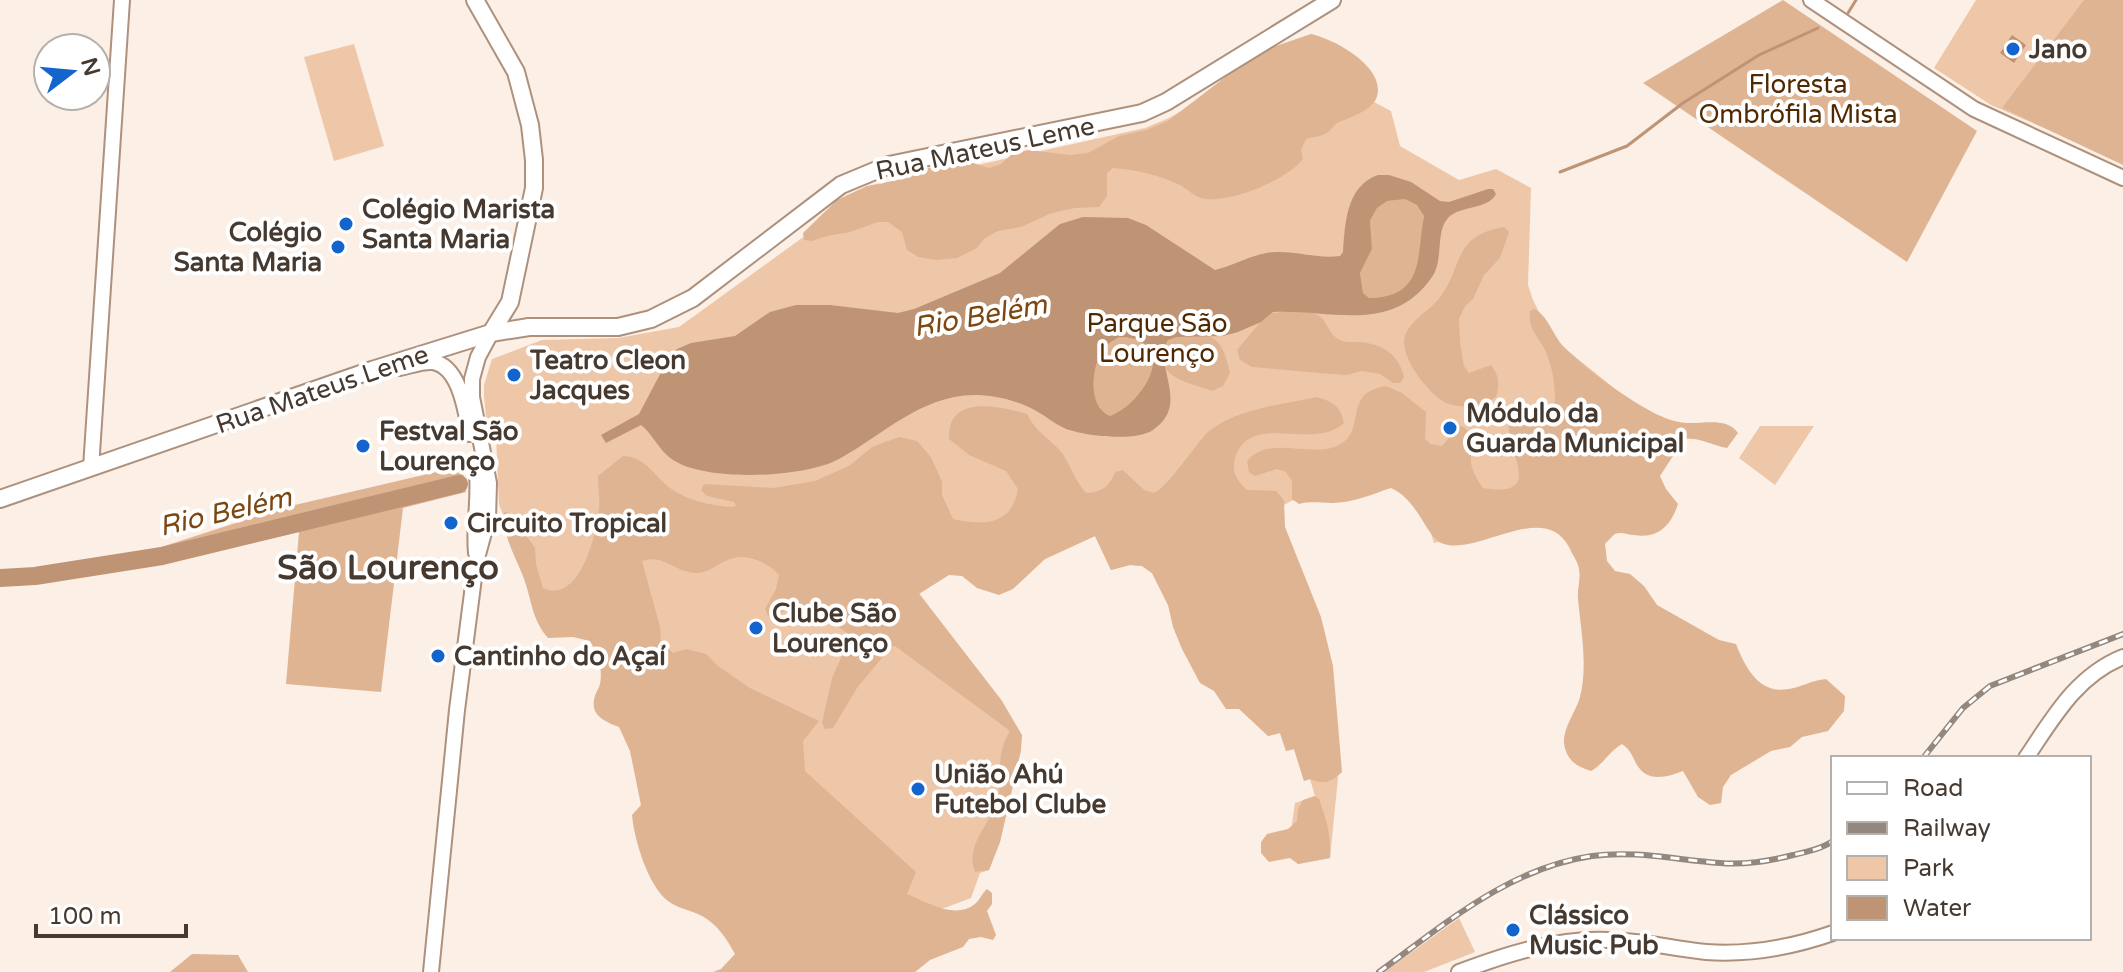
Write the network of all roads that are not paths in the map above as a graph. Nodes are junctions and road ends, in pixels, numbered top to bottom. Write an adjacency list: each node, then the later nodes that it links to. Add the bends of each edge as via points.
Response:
1 (122, 0): 10 (main road)
2 (475, 0): 6 (main road, via 516,72 533,142 534,188)
3 (1332, 0): 7 (main road, Rua Mateus Leme, via 1142,113 889,165 857,177 693,298)
4 (1811, 0): 5 (main road, via 1974,109)
5 (2123, 178)
6 (510, 302): 7 (main road, Rua Mateus Leme, via 515,314 526,319); 8 (main road); 9 (main road, via 483,323)
7 (651, 319): 8 (main road, Rua Mateus Leme, via 618,327 529,327)
8 (491, 333): 9 (main road, Rua Mateus Leme); 12 (main road, via 472,379 489,483 488,518)
9 (372, 370): 10 (main road, Rua Mateus Leme); 12 (main road, via 429,362 443,366 456,382 478,477)
10 (91, 468): 11 (main road, Rua Mateus Leme)
11 (0, 499)
12 (476, 562): 16 (main road)
13 (2123, 657): 14 (main road, via 2094,672 2071,694)
14 (2027, 756)
15 (1831, 934): 17 (main road, via 1734,952 1586,940 1526,949)
16 (431, 972)
17 (1459, 972)

